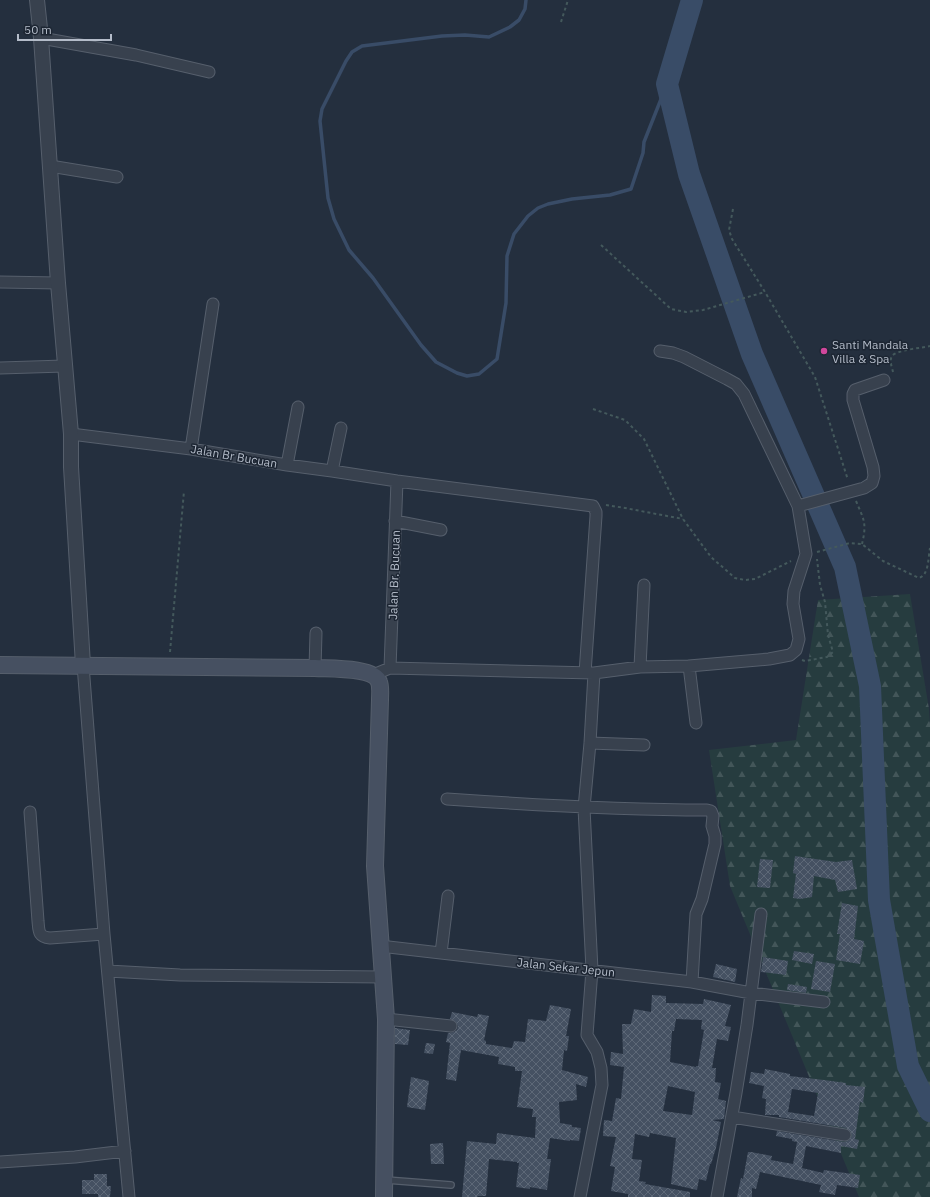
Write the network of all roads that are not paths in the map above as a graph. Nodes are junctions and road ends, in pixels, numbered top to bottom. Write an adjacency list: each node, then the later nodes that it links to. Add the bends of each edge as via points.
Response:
1 (37, 0): 2 (street)
2 (41, 38): 3 (street, via 136,55); 4 (street)
3 (209, 72)
4 (50, 166): 5 (street); 7 (street)
5 (117, 177)
6 (0, 282): 7 (street)
7 (58, 283): 10 (street)
8 (213, 304): 16 (street)
9 (660, 351): 20 (street, via 684,357 736,384 744,394)
10 (64, 366): 11 (street); 15 (street)
11 (0, 368)
12 (884, 380): 20 (street, via 855,390 852,400 873,467 872,483)
13 (298, 407): 17 (street)
14 (341, 428): 18 (street)
15 (71, 434): 16 (street, Jalan Br Bucuan); 26 (street)
16 (191, 449): 17 (street, Jalan Br Bucuan)
17 (287, 465): 18 (street, Jalan Br Bucuan)
18 (332, 471): 19 (street, Jalan Br Bucuan)
19 (397, 481): 21 (street, Jalan Br. Bucuan); 31 (street, Jalan Br Bucuan, via 593,506 596,516)
20 (801, 506): 27 (street, via 806,554 794,591 793,604 799,639 796,650 790,655 769,659)
21 (395, 521): 22 (street); 30 (street, Jalan Br. Bucuan)
22 (441, 530)
23 (644, 585): 28 (street)
24 (316, 633): 29 (street)
25 (0, 665): 26 (main road)
26 (83, 665): 29 (main road); 41 (street)
27 (689, 666): 28 (street); 33 (street)
28 (640, 667): 31 (street)
29 (315, 668): 32 (main road, via 359,671)
30 (390, 668): 31 (street); 32 (street)
31 (590, 673): 34 (street)
32 (373, 675): 42 (main road, via 380,682 375,866)
33 (696, 723)
34 (590, 743): 35 (street); 37 (street)
35 (644, 745)
36 (447, 799): 37 (street)
37 (584, 808): 44 (street); 47 (street, via 707,810 713,813 711,822 715,844 696,914)
38 (30, 812): 41 (street, via 40,933 44,938)
39 (448, 896): 43 (street)
40 (761, 914): 48 (street)
41 (104, 934): 45 (street)
42 (380, 946): 43 (street, Jalan Sekar Jepun); 46 (main road)
43 (441, 953): 44 (street, Jalan Sekar Jepun)
44 (592, 970): 47 (street, Jalan Sekar Jepun); 60 (street, via 587,1035 600,1063 602,1085)
45 (108, 971): 46 (street); 54 (street)
46 (383, 977): 50 (main road)
47 (692, 982): 48 (street, Jalan Sekar Jepun)
48 (751, 993): 49 (street, Jalan Sekar Jepun); 52 (street)
49 (824, 1002)
50 (386, 1019): 51 (street); 56 (main road)
51 (451, 1026)
52 (732, 1117): 53 (street); 61 (street)
53 (845, 1135)
54 (125, 1151): 55 (street); 58 (street)
55 (0, 1162)
56 (384, 1180): 57 (lane); 59 (main road)
57 (452, 1186)
58 (129, 1197)
59 (384, 1197)
60 (580, 1197)
61 (717, 1197)

